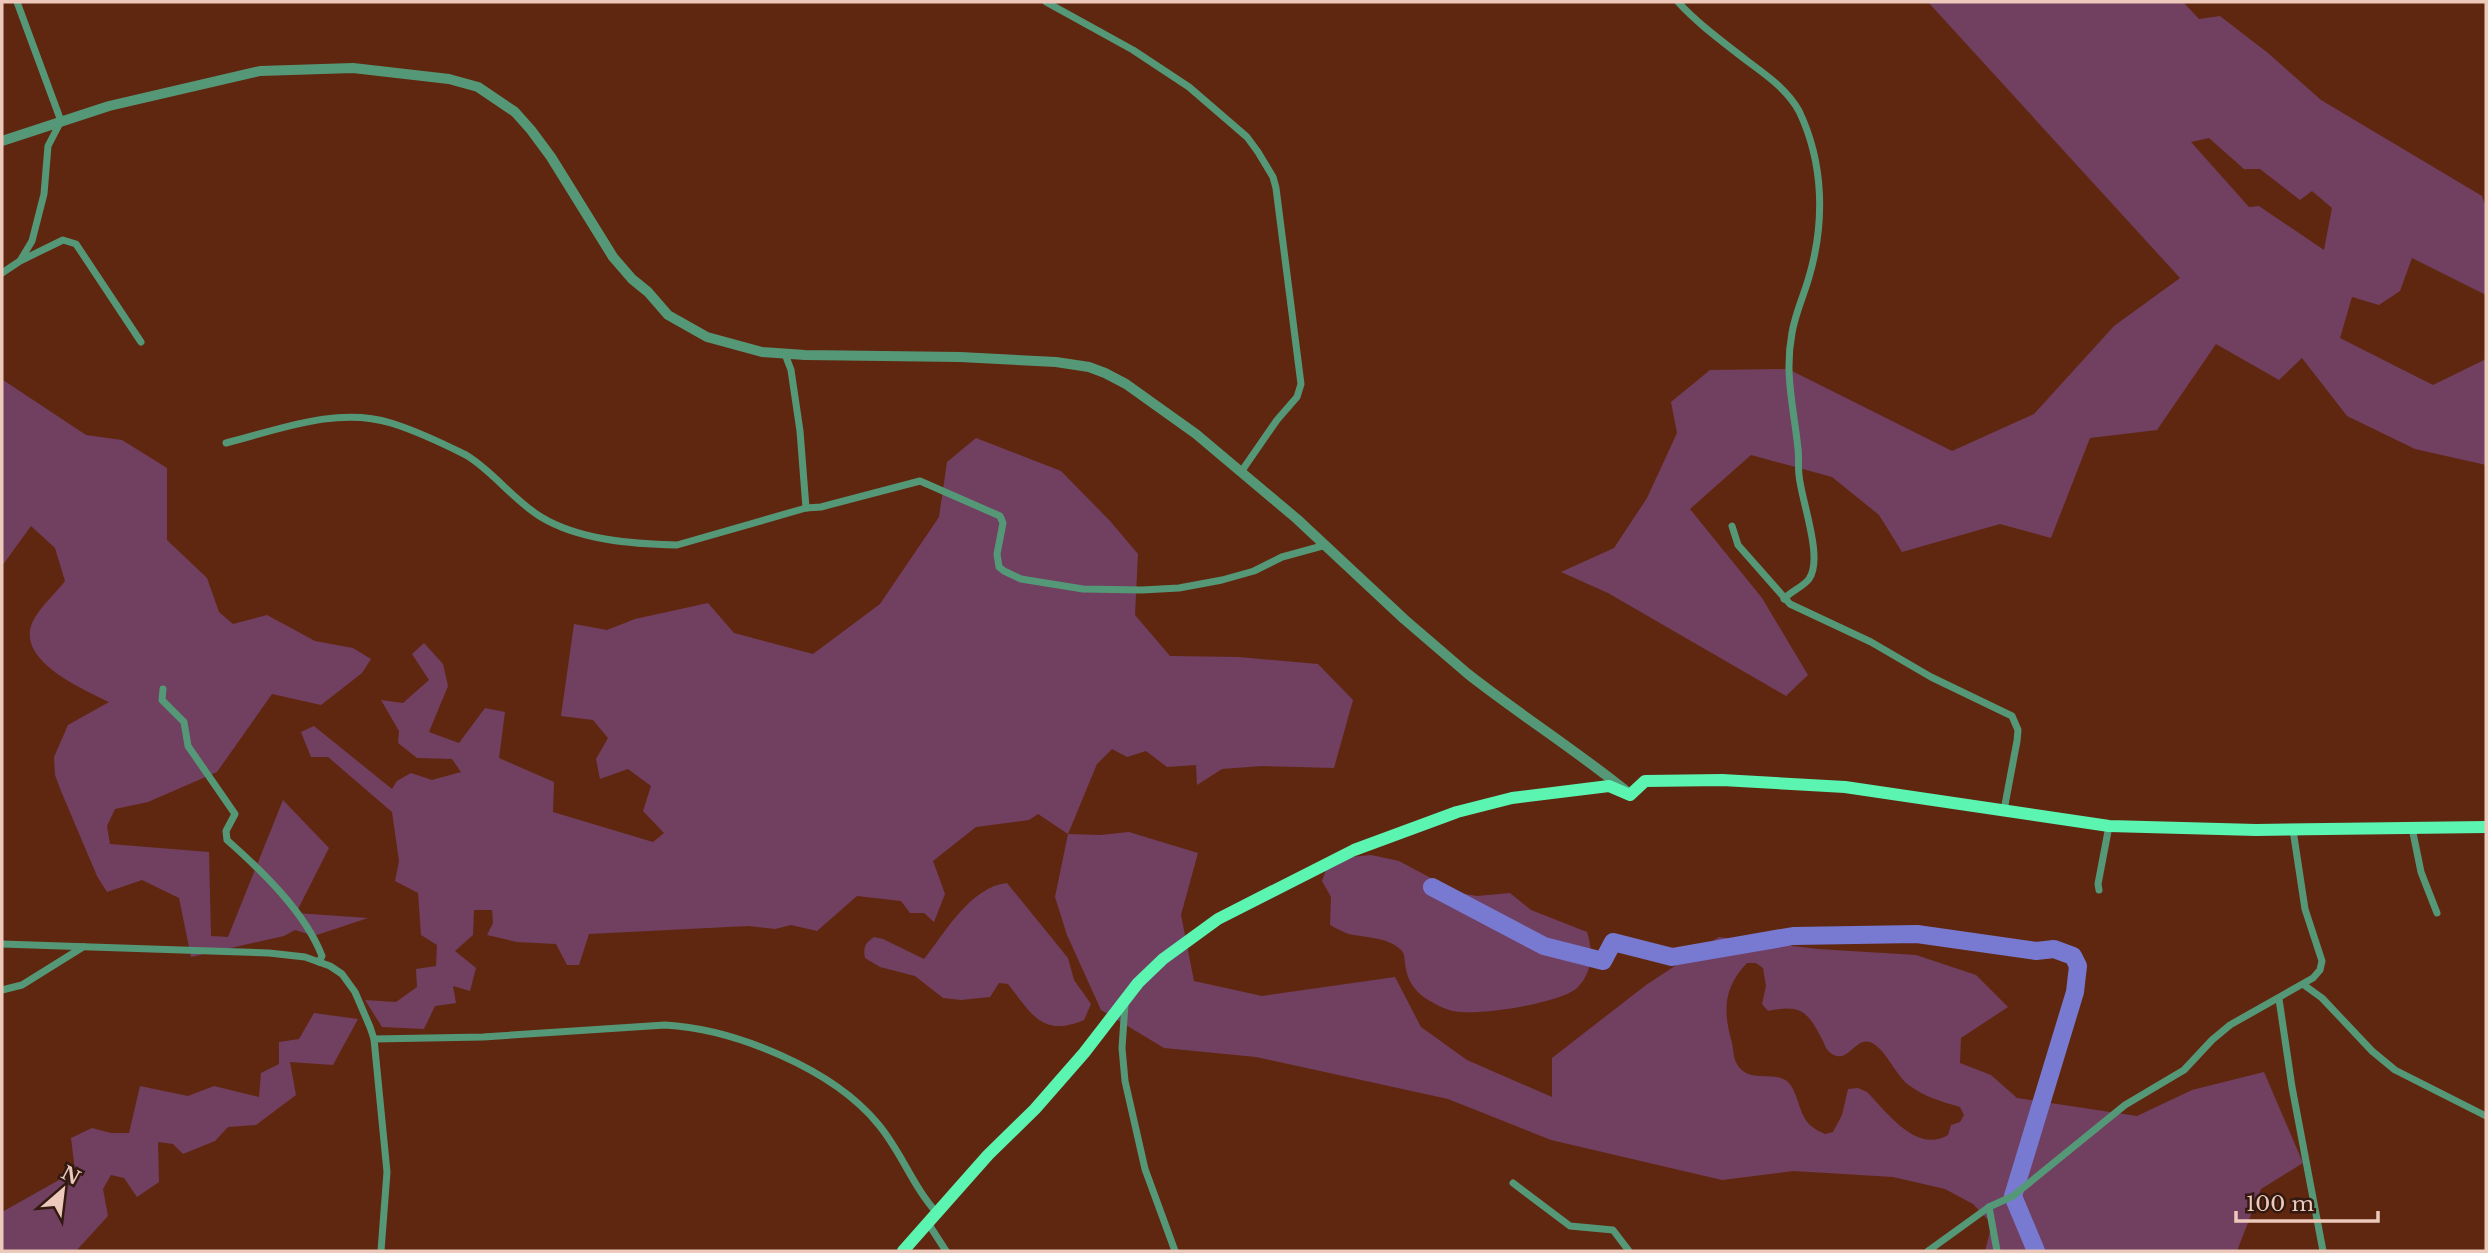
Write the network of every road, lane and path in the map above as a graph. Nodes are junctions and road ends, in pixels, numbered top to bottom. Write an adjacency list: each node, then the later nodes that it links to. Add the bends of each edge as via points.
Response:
1 (17, 2): 4 (street)
2 (1046, 2): 11 (street, via 1189,87 1247,137 1273,177 1301,384 1297,397)
3 (1678, 2): 15 (street, via 1791,97 1816,165 1821,211 1818,243 1792,332 1788,369 1814,566 1810,578)
4 (61, 121): 5 (street); 6 (street, via 48,146 44,194 32,242); 9 (street, via 260,71 353,68 449,79 478,88 498,99 531,130 614,257 668,315 707,337)
5 (2, 142)
6 (20, 261): 7 (street); 8 (street, via 63,240 76,244)
7 (2, 273)
8 (141, 342)
9 (785, 354): 11 (street, via 973,358 1089,367 1149,399); 12 (street, via 800,431)
10 (226, 443): 12 (street, via 325,419 390,422 478,462 540,516 569,530 655,545 677,545)
11 (1241, 472): 14 (street)
12 (806, 508): 14 (street, via 920,481 1000,516 999,567 1009,575 1083,589 1179,588 1254,571 1282,557)
13 (1732, 526): 15 (street, via 1738,545)
14 (1326, 545): 17 (street, via 1468,674)
15 (1784, 599): 18 (street, via 2011,716 2018,730)
16 (163, 689): 27 (street, via 162,700 184,722 188,746 235,814 226,840 269,881 314,936 322,956)
17 (1630, 795): 18 (main road, via 1645,781 1750,781 1845,787); 31 (main road, via 1609,786 1512,798 1457,811 1363,846 1217,919 1163,959)
18 (2004, 810): 19 (main road)
19 (2109, 826): 22 (main road); 23 (street)
20 (2486, 827): 21 (main road)
21 (2413, 828): 22 (main road); 24 (street, via 2421,872)
22 (2293, 830): 28 (street, via 2305,909 2322,961 2320,970)
23 (2099, 890)
24 (2437, 913)
25 (2, 944): 26 (street)
26 (84, 947): 27 (street, via 269,953); 29 (street, via 22,985)
27 (319, 962): 32 (street, via 342,974 355,992)
28 (2304, 985): 30 (street); 33 (street, via 2395,1070)
29 (2, 990)
30 (2279, 999): 35 (street, via 2230,1025 2184,1070 2125,1105 2013,1196); 45 (street)
31 (1125, 1000): 36 (main road, via 1084,1054); 41 (street, via 1125,1081 1145,1169)
32 (374, 1039): 36 (street, via 472,1038 665,1025 734,1036 788,1059 862,1106); 38 (street, via 387,1172)
33 (2486, 1116)
34 (1513, 1183): 42 (street, via 1570,1226 1613,1230)
35 (1989, 1207): 43 (street); 44 (street)
36 (937, 1213): 37 (main road)
37 (928, 1223): 39 (main road); 40 (street)
38 (382, 1251)
39 (903, 1251)
40 (946, 1251)
41 (1175, 1251)
42 (1629, 1251)
43 (1927, 1251)
44 (1997, 1251)
45 (2323, 1251)

